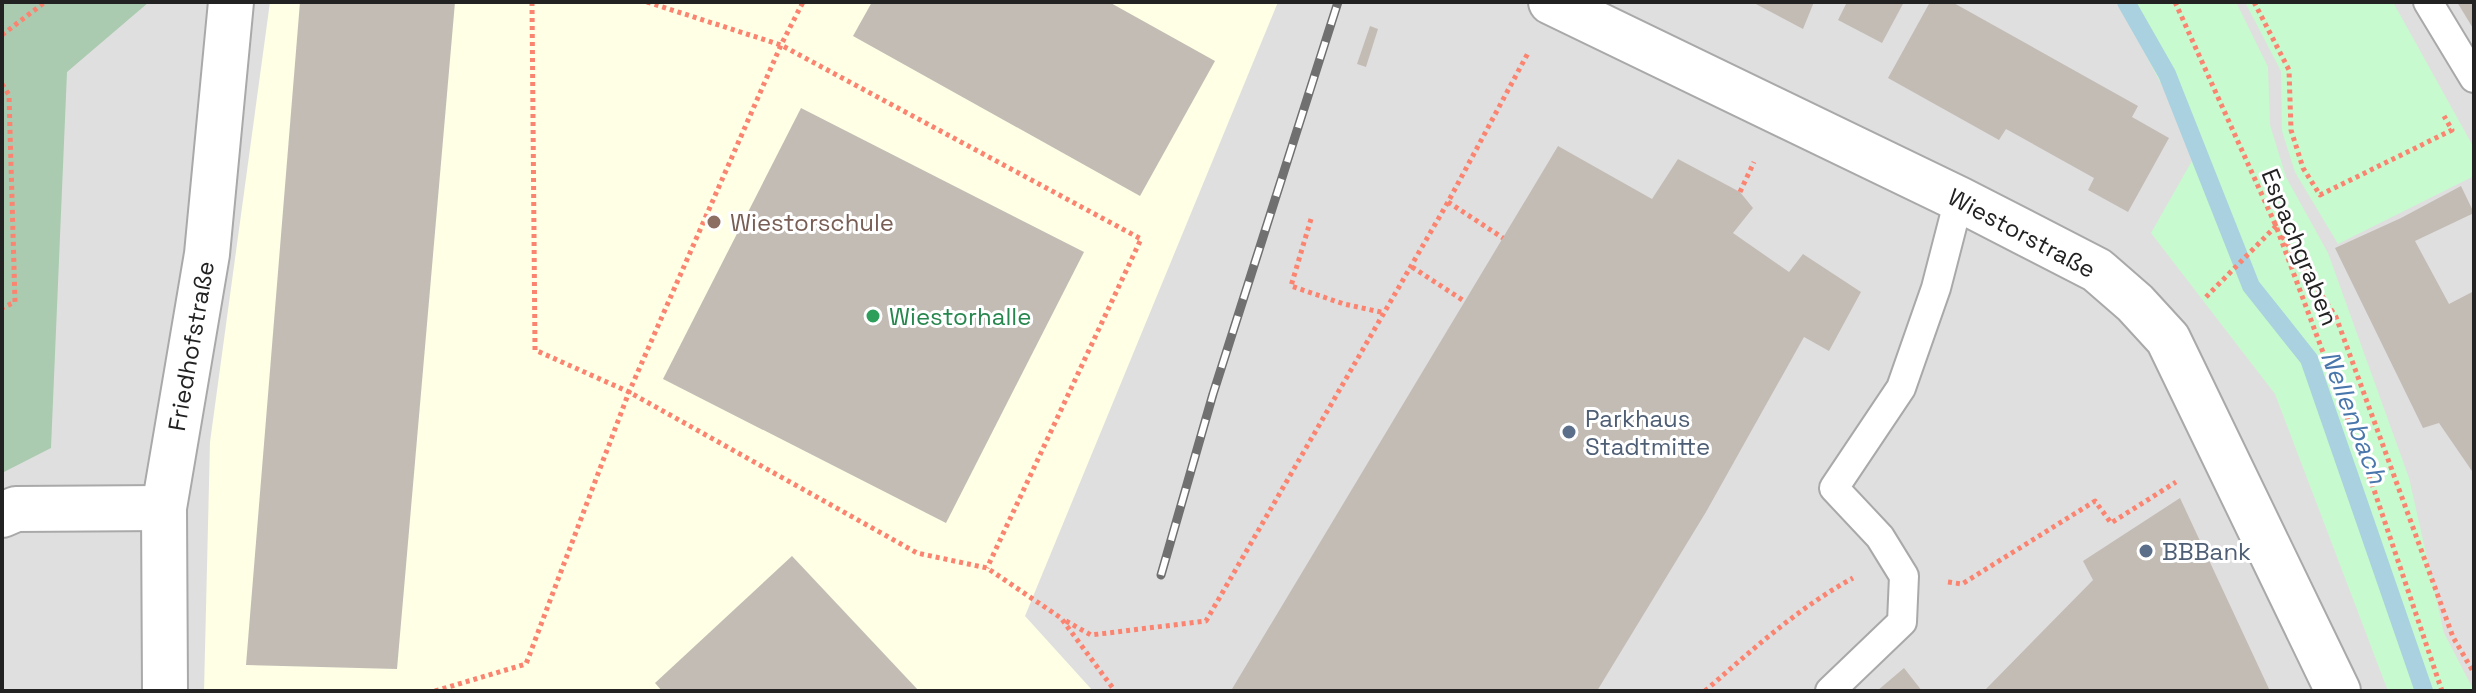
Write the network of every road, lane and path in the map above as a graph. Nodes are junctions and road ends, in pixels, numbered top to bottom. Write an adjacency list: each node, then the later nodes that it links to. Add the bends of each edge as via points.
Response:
1 (45, 2): 10 (path)
2 (231, 2): 27 (street, Friedhofstraße, via 207,254)
3 (532, 2): 25 (path, via 535,350)
4 (647, 2): 11 (path)
5 (803, 2): 11 (path)
6 (1554, 2): 15 (street, Wiestorstraße); 16 (path)
7 (2175, 2): 18 (path, Espachgraben)
8 (2254, 2): 14 (path, via 2289,70 2291,130 2303,168 2320,195 2452,130)
9 (2428, 2): 12 (lane)
10 (2, 35)
11 (781, 45): 25 (path); 30 (path, via 1141,239)
12 (2474, 78)
13 (2, 84): 23 (path, via 9,95 15,302)
14 (2438, 104)
15 (1959, 199): 26 (street, Wiestorstraße, via 2097,270 2135,303 2168,339); 29 (lane, via 1936,288 1901,388 1834,488 1880,537)
16 (1448, 202): 19 (path); 20 (path)
17 (1311, 219): 24 (path, via 1291,286)
18 (2276, 226): 21 (path); 32 (path, via 2336,317 2453,637); 39 (path, Espachgraben)
19 (1503, 238)
20 (1412, 267): 22 (path); 24 (path)
21 (2232, 270)
22 (1464, 301)
23 (2, 308)
24 (1385, 313): 31 (path, via 1206,621 1091,635)
25 (629, 392): 30 (path, via 917,553); 34 (path, via 526,664)
26 (2224, 452): 29 (path, via 2111,523 2095,501 1962,584); 38 (street, Wiestorstraße)
27 (164, 508): 28 (street, via 16,509); 33 (street, Friedhofstraße)
28 (2, 515)
29 (1898, 566): 36 (path, via 1820,596); 37 (lane, via 1902,622)
30 (987, 568): 31 (path)
31 (1061, 618): 35 (path)
32 (2474, 673)
33 (165, 691)
34 (435, 691)
35 (1115, 691)
36 (1705, 691)
37 (1830, 691)
38 (2338, 691)
39 (2442, 691)

